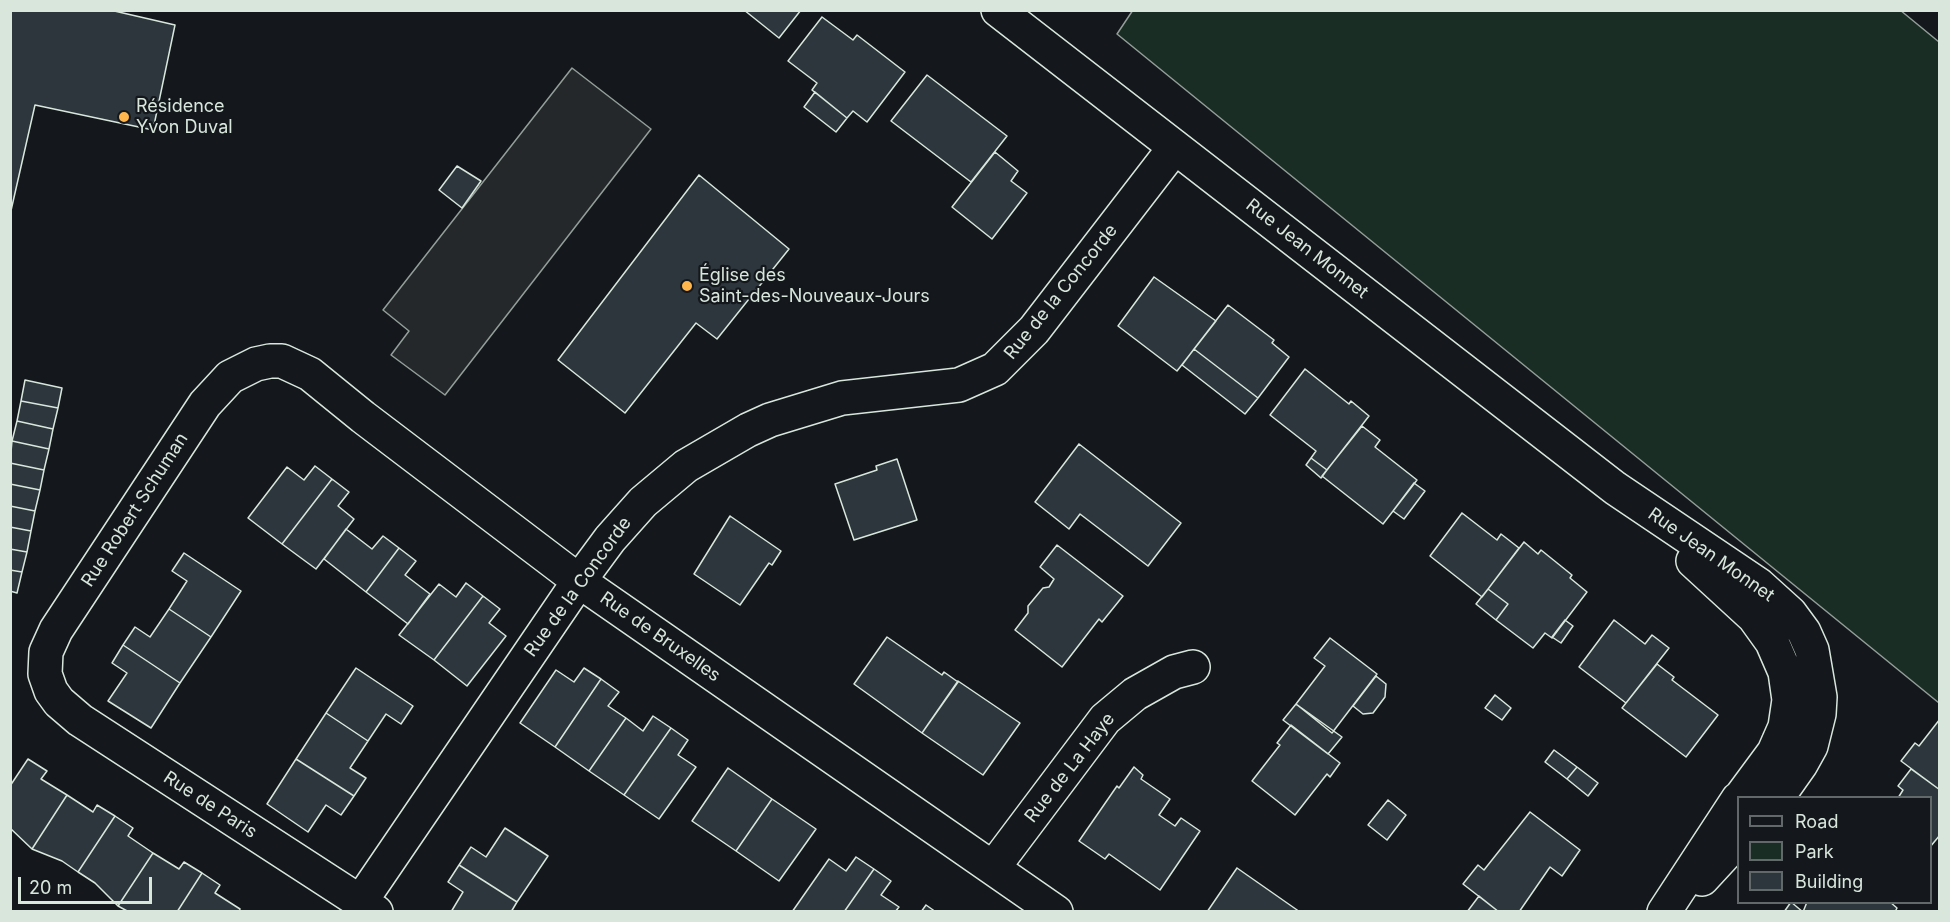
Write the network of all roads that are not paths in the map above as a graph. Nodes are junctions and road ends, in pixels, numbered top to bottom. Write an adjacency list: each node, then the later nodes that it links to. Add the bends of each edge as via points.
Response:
1 (998, 10): 2 (street, Rue Jean Monnet)
2 (1175, 147): 4 (street, Rue Jean Monnet); 5 (street, Rue de la Concorde, via 1034,330 1004,362 959,385 842,398 748,429 686,466 643,502 609,539)
3 (270, 361): 5 (street, Rue de Bruxelles, via 282,361 310,374); 7 (street, Rue Robert Schuman, via 230,377 205,404 50,641 45,663)
4 (1615, 488): 8 (street, Rue Jean Monnet, via 1754,617 1779,656 1785,672 1788,715 1780,741); 9 (street, Rue Jean Monnet, via 1759,585 1804,632 1812,650 1819,714 1811,746)
5 (579, 581): 12 (street, Rue de Bruxelles); 13 (street, Rue de la Concorde)
6 (1193, 668): 12 (street, Rue de La Haye, via 1174,672 1135,694 1105,719)
7 (51, 691): 13 (street, Rue de Paris, via 80,720)
8 (1740, 796)
9 (1778, 796)
10 (1737, 801): 15 (street, Rue Jean Monnet)
11 (1737, 841): 16 (street)
12 (993, 868): 14 (street, Rue de Bruxelles)
13 (368, 906)
14 (1042, 908)
15 (1664, 912)
16 (1672, 912)

